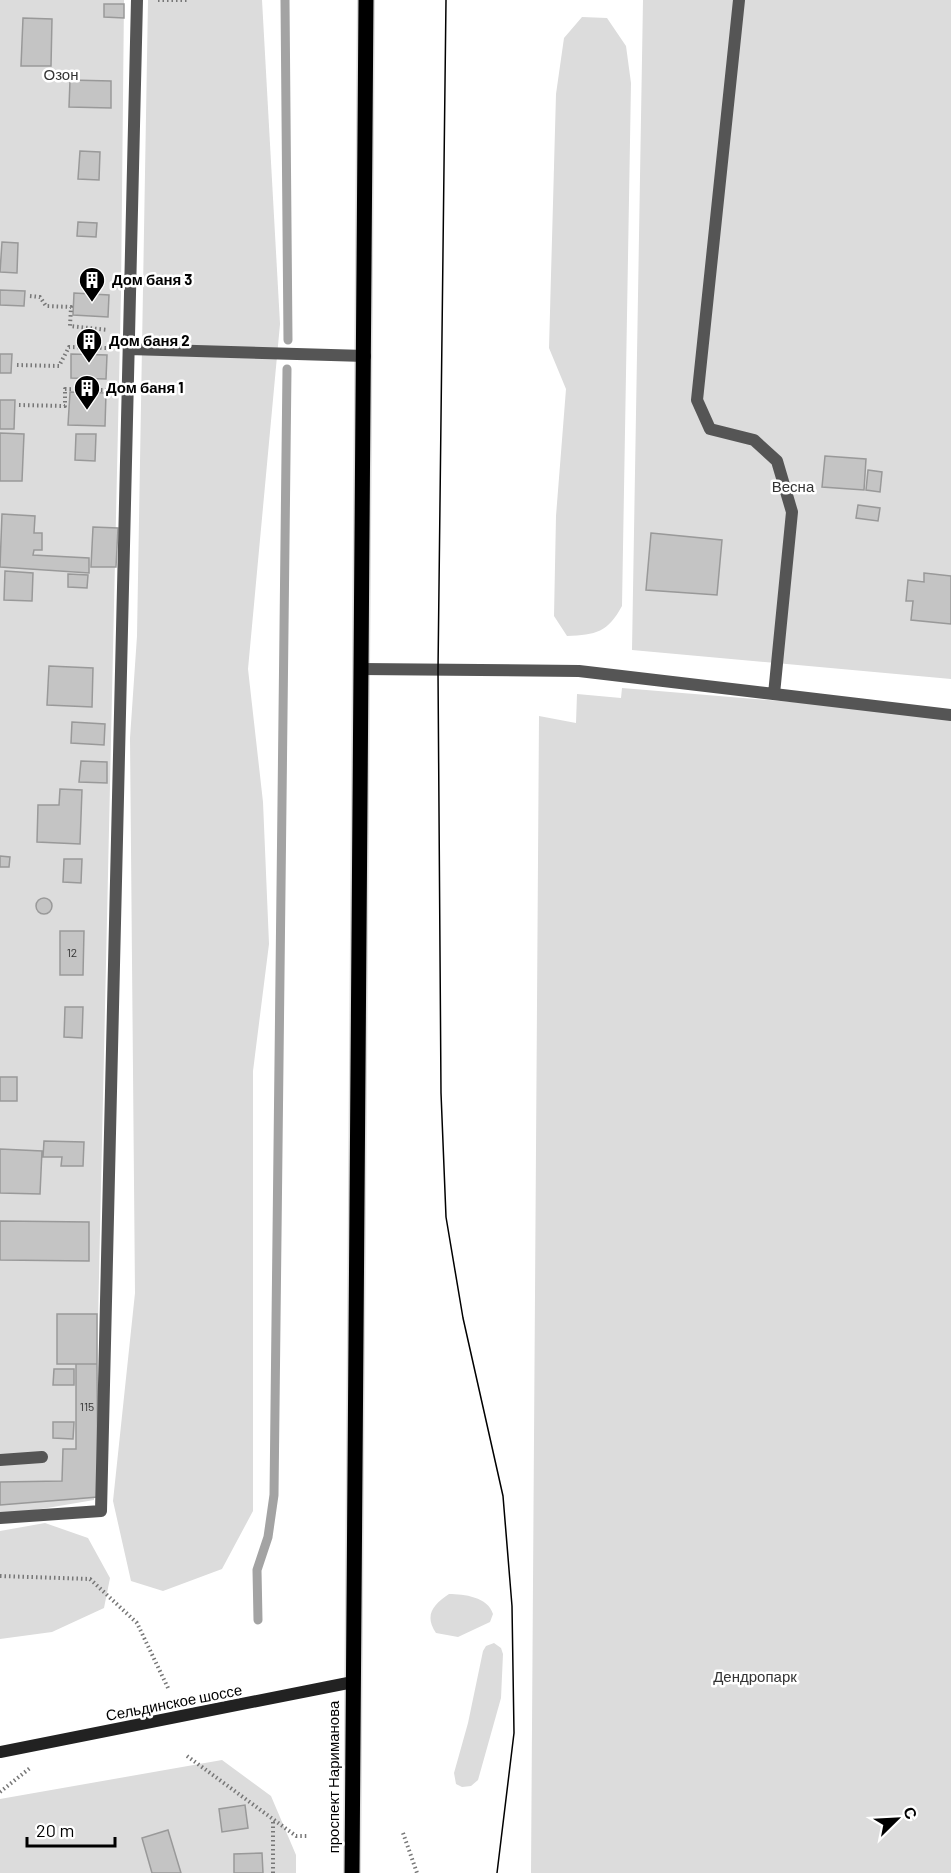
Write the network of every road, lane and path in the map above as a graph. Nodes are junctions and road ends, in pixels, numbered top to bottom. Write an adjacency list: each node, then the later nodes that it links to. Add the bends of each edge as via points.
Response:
1 (137, 0): 8 (lane)
2 (156, 0): 3 (path)
3 (188, 0)
4 (366, 0): 10 (main road, проспект Нариманова)
5 (739, 0): 15 (lane, via 697,399 710,429 754,440 777,461 792,512)
6 (30, 296): 7 (path, via 40,297 46,306 71,307 70,326 107,328)
7 (111, 335)
8 (129, 349): 10 (lane); 19 (lane, via 101,1511)
9 (115, 350): 11 (path, via 69,347 59,366)
10 (365, 356): 14 (main road, проспект Нариманова)
11 (16, 365)
12 (110, 391): 13 (path, via 65,389 65,405)
13 (19, 405)
14 (360, 669): 15 (lane, via 579,671); 21 (main road, проспект Нариманова)
15 (774, 694): 16 (lane)
16 (951, 715)
17 (42, 1457): 18 (lane)
18 (0, 1460)
19 (0, 1518)
20 (0, 1576): 22 (path, via 90,1579 137,1623)
21 (353, 1682): 23 (main road, Сельдинское шоссе); 29 (main road, проспект Нариманова)
22 (168, 1688)
23 (0, 1752)
24 (187, 1756): 25 (path)
25 (273, 1820): 27 (path, via 296,1836); 28 (path)
26 (403, 1833): 30 (path)
27 (308, 1836)
28 (273, 1873)
29 (352, 1873)
30 (417, 1873)

